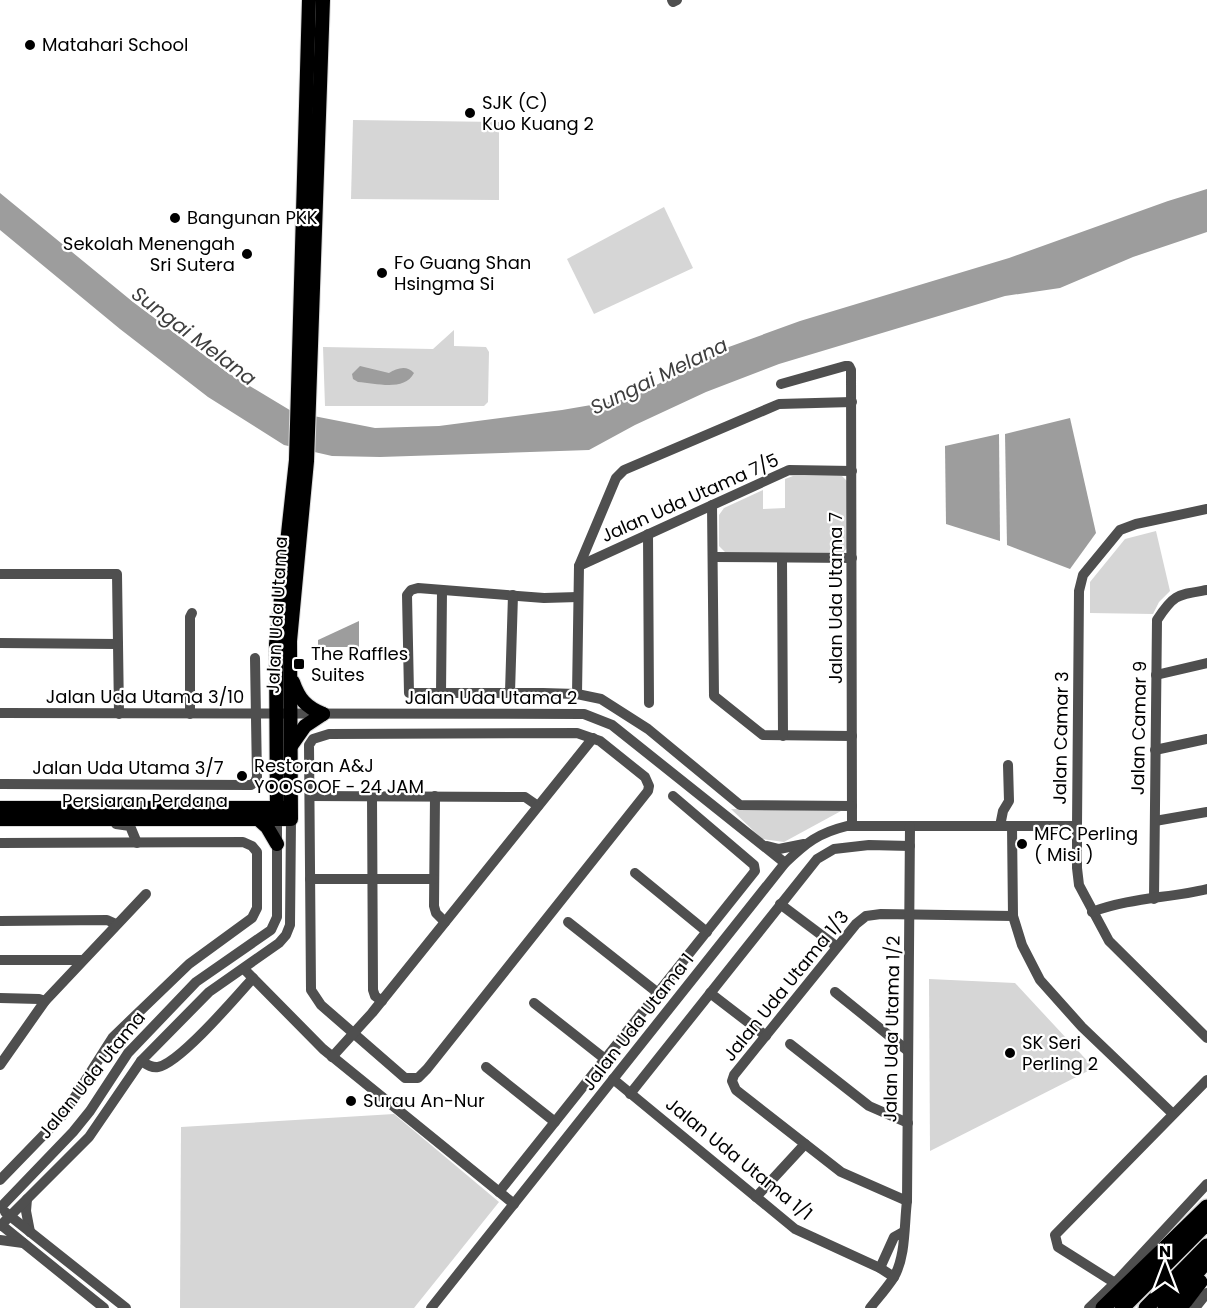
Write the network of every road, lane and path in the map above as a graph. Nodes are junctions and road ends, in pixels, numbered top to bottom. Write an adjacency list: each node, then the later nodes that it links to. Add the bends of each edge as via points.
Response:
1 (309, 0): 7 (main road)
2 (323, 0): 7 (main road)
3 (672, 0): 4 (street)
4 (677, 0)
5 (781, 384): 6 (street, Jalan Uda Utama 7, via 849,366)
6 (852, 402): 9 (street, Jalan Uda Utama 7); 16 (street, via 779,404 624,470 616,478)
7 (303, 408): 8 (main road)
8 (301, 460): 27 (main road, Jalan Uda Utama); 37 (main road, Jalan Uda Utama, via 276,644)
9 (852, 471): 10 (street, Jalan Uda Utama 7/5, via 789,470); 15 (street, Jalan Uda Utama 7)
10 (712, 505): 12 (street, Jalan Uda Utama 7/5); 13 (street)
11 (1207, 509): 66 (street, Jalan Camar 3, via 1120,530 1083,575 1079,591)
12 (648, 534): 16 (street, Jalan Uda Utama 7/5); 32 (street)
13 (713, 557): 14 (street); 39 (street, via 714,696 763,735)
14 (782, 558): 15 (street); 39 (street)
15 (852, 558): 40 (street, Jalan Uda Utama 7)
16 (579, 566): 21 (street)
17 (0, 574): 24 (street, via 117,574)
18 (1207, 590): 28 (street, Jalan Camar 9, via 1178,595 1157,620)
19 (442, 591): 20 (street); 30 (street); 30 (street, via 418,588 406,595 408,693)
20 (513, 595): 21 (street); 29 (street)
21 (578, 597): 31 (street)
22 (192, 613): 35 (street)
23 (0, 643): 24 (street)
24 (118, 644): 34 (street)
25 (255, 658): 36 (street)
26 (1207, 663): 28 (street)
27 (290, 675): 37 (main road, Jalan Uda Utama); 38 (main road, via 302,701)
28 (1156, 675): 44 (street, Jalan Camar 9)
29 (510, 692): 30 (street); 31 (street)
30 (441, 694)
31 (577, 694): 53 (street, via 610,703 648,729 740,805)
32 (649, 704)
33 (0, 714): 34 (street, Jalan Uda Utama 3/10)
34 (119, 714): 35 (street, Jalan Uda Utama 3/10)
35 (190, 714): 36 (street, Jalan Uda Utama 3/10)
36 (256, 714): 37 (street, Jalan Uda Utama 3/10); 46 (street, Jalan Uda Utama 3/7, via 255,782 251,785)
37 (283, 714): 38 (street, Jalan Uda Utama 2); 43 (main road, Jalan Uda Utama); 47 (main road, Jalan Uda Utama)
38 (323, 714): 43 (main road, via 305,726); 71 (street, Jalan Uda Utama 2, via 584,714 612,724)
39 (783, 736): 40 (street)
40 (852, 736): 53 (street, Jalan Uda Utama 7)
41 (593, 738): 48 (street, via 578,733 321,736 309,745); 52 (street); 105 (street, via 645,777 648,791 427,1069 418,1078 405,1078)
42 (1207, 739): 44 (street)
43 (290, 747): 57 (main road, Jalan Uda Utama)
44 (1155, 750): 61 (street, Jalan Camar 9)
45 (1008, 765): 64 (street, via 1009,801)
46 (0, 784)
47 (277, 785): 56 (main road); 57 (main road, Jalan Uda Utama)
48 (310, 796): 49 (street); 75 (street)
49 (372, 796): 50 (street); 76 (street)
50 (435, 796): 52 (street, via 525,797); 77 (street)
51 (673, 796): 90 (street, via 754,865 755,872)
52 (538, 806): 87 (street)
53 (852, 806): 62 (street, Jalan Uda Utama 7)
54 (0, 808): 56 (main road, Persiaran Perdana)
55 (1207, 812): 61 (street)
56 (259, 814): 57 (main road, Persiaran Perdana); 60 (main road, Persiaran Perdana); 70 (main road)
57 (284, 814): 70 (street, Jalan Uda Utama); 96 (street, Jalan Uda Utama, via 290,925 279,942)
58 (0, 819): 59 (main road, Persiaran Perdana)
59 (75, 819): 60 (main road, Persiaran Perdana); 68 (street, via 93,825 130,826)
60 (191, 819): 68 (street, via 143,826)
61 (1155, 821): 81 (street, Jalan Camar 9)
62 (852, 826): 63 (street, Jalan Uda Utama 1); 69 (street, Jalan Uda Utama 1)
63 (910, 826): 64 (street, Jalan Uda Utama 1); 72 (street, Jalan Uda Utama 1/2)
64 (1000, 826): 65 (street, Jalan Uda Utama 1)
65 (1012, 826): 66 (street, Jalan Uda Utama 1); 85 (street)
66 (1077, 826): 83 (street, Jalan Camar 3, via 1077,877)
67 (0, 843): 68 (street)
68 (137, 843): 91 (street, via 243,842 252,846 257,852 257,908 252,918)
69 (806, 843): 71 (street, via 779,849); 73 (street, Jalan Uda Utama 1)
70 (277, 844): 93 (street, Jalan Uda Utama, via 275,923)
71 (764, 846): 73 (street, Jalan Uda Utama 2); 78 (street, via 773,866)
72 (910, 846): 82 (street, via 834,849 811,866); 84 (street, Jalan Uda Utama 1/2)
73 (785, 863): 78 (street, Jalan Uda Utama 1)
74 (635, 873): 90 (street)
75 (310, 879): 76 (street); 105 (street, via 311,990 321,1005)
76 (372, 879): 77 (street); 103 (street, via 373,990)
77 (434, 879): 87 (street, via 436,913)
78 (768, 885): 115 (street, Jalan Uda Utama 1)
79 (1207, 889): 81 (street)
80 (146, 894): 89 (street)
81 (1154, 899): 83 (street, via 1118,902)
82 (780, 904): 92 (street); 100 (street)
83 (1092, 912): 107 (street, Jalan Camar 3, via 1109,941)
84 (910, 915): 85 (street, Jalan Uda Utama 1/3); 92 (street, Jalan Uda Utama 1/3, via 866,916); 109 (street, Jalan Uda Utama 1/2)
85 (1013, 916): 118 (street, via 1022,945 1052,996)
86 (0, 921): 89 (street, via 107,920)
87 (445, 922): 103 (street)
88 (568, 922): 99 (street)
89 (116, 924): 95 (street)
90 (707, 932): 99 (street)
91 (224, 939): 93 (street); 122 (street, via 189,964 112,1037 64,1114)
92 (836, 946): 106 (street, Jalan Uda Utama 1/3)
93 (236, 955): 123 (street, Jalan Uda Utama, via 196,982 128,1053 90,1111)
94 (0, 960): 95 (street)
95 (81, 960): 102 (street)
96 (244, 969): 97 (street); 112 (street, Jalan Uda Utama, via 209,992)
97 (253, 978): 110 (street); 112 (street, via 198,1038 168,1062 157,1067)
98 (835, 992): 109 (street)
99 (658, 993): 111 (street)
100 (710, 993): 106 (street); 117 (street)
101 (0, 998): 102 (street)
102 (45, 1001): 113 (street)
103 (382, 1001): 105 (street)
104 (534, 1003): 111 (street)
105 (354, 1033): 110 (street)
106 (766, 1036): 121 (street, Jalan Uda Utama 1/3, via 732,1081 736,1090)
107 (1207, 1038)
108 (790, 1044): 120 (street, via 868,1106)
109 (909, 1051): 120 (street, Jalan Uda Utama 1/2)
110 (328, 1053): 126 (street)
111 (606, 1059): 119 (street)
112 (141, 1061): 128 (street, Jalan Uda Utama, via 89,1137)
113 (0, 1065)
114 (486, 1067): 119 (street)
115 (613, 1079): 117 (street, Jalan Uda Utama 1/1); 130 (street, Jalan Uda Utama 1)
116 (1207, 1080): 118 (street)
117 (630, 1094): 127 (street, Jalan Uda Utama 1/1)
118 (1173, 1114): 145 (street, via 1055,1235 1058,1247)
119 (555, 1122): 126 (street)
120 (908, 1123): 129 (street, Jalan Uda Utama 1/2)
121 (805, 1144): 127 (street); 129 (street, Jalan Uda Utama 1/3, via 841,1172)
122 (31, 1150): 123 (street); 124 (street)
123 (44, 1162): 132 (street, Jalan Uda Utama)
124 (0, 1180)
125 (1207, 1184): 145 (street)
126 (499, 1192): 130 (street)
127 (756, 1197): 142 (street, Jalan Uda Utama 1/1, via 795,1229)
128 (27, 1199): 133 (street, Jalan Uda Utama); 136 (street)
129 (907, 1201): 137 (street, Jalan Uda Utama 1/2)
130 (514, 1204): 149 (street, Jalan Uda Utama 1)
131 (1207, 1207): 152 (highway)
132 (0, 1208): 133 (street)
133 (10, 1216): 135 (street, Jalan Uda Utama); 136 (street)
134 (1207, 1222): 153 (highway)
135 (0, 1225): 139 (street)
136 (30, 1232): 148 (street)
137 (903, 1232): 142 (street, Jalan Uda Utama 1/2, via 894,1237); 144 (street, Jalan Uda Utama 1/2, via 905,1238)
138 (0, 1240): 139 (street)
139 (23, 1243): 147 (street)
140 (1207, 1246): 154 (highway)
141 (1207, 1261): 155 (highway)
142 (880, 1268): 144 (street, Jalan Uda Utama 1/1)
143 (1207, 1273): 156 (highway)
144 (894, 1276): 150 (street)
145 (1115, 1283): 151 (street)
146 (1207, 1293): 157 (street)
147 (104, 1308)
148 (126, 1308)
149 (432, 1308)
150 (870, 1308)
151 (1089, 1308)
152 (1103, 1308)
153 (1122, 1308)
154 (1146, 1308)
155 (1165, 1308)
156 (1180, 1308)
157 (1195, 1308)

